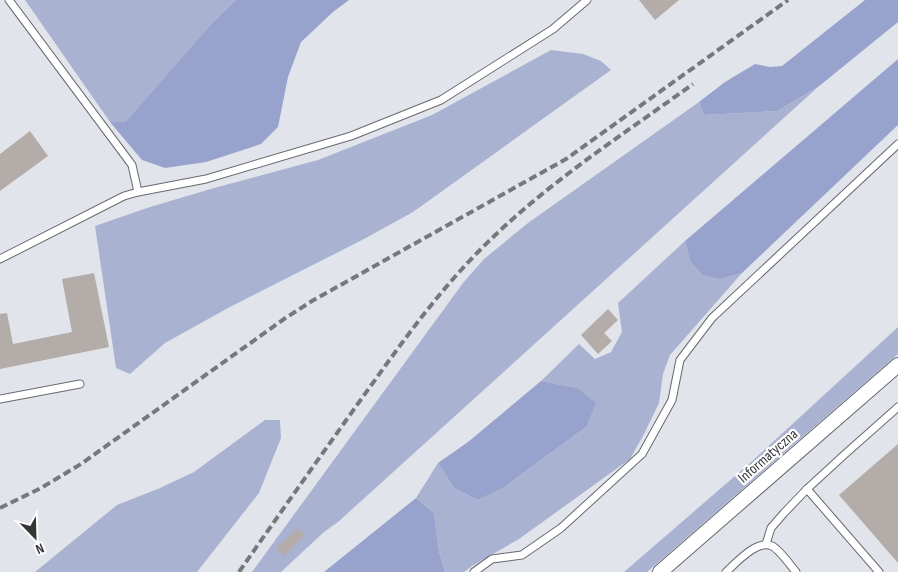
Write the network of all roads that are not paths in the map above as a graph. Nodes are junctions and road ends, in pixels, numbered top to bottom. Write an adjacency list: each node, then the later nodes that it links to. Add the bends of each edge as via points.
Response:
1 (9, 0): 4 (lane, via 132,166)
2 (587, 0): 4 (lane, via 553,29 441,100 351,136 206,179)
3 (898, 144): 12 (lane, via 712,318 680,360 672,400 642,454 561,528 522,555 492,559)
4 (138, 192): 5 (lane, via 124,196)
5 (0, 259)
6 (898, 365): 13 (street, Informatyczna)
7 (80, 384): 8 (lane)
8 (0, 399)
9 (898, 407): 10 (lane)
10 (807, 489): 11 (lane, via 771,528); 16 (lane)
11 (766, 544): 14 (lane, via 749,552); 15 (lane, via 773,546)
12 (474, 572)
13 (660, 572)
14 (726, 572)
15 (796, 572)
16 (879, 572)

